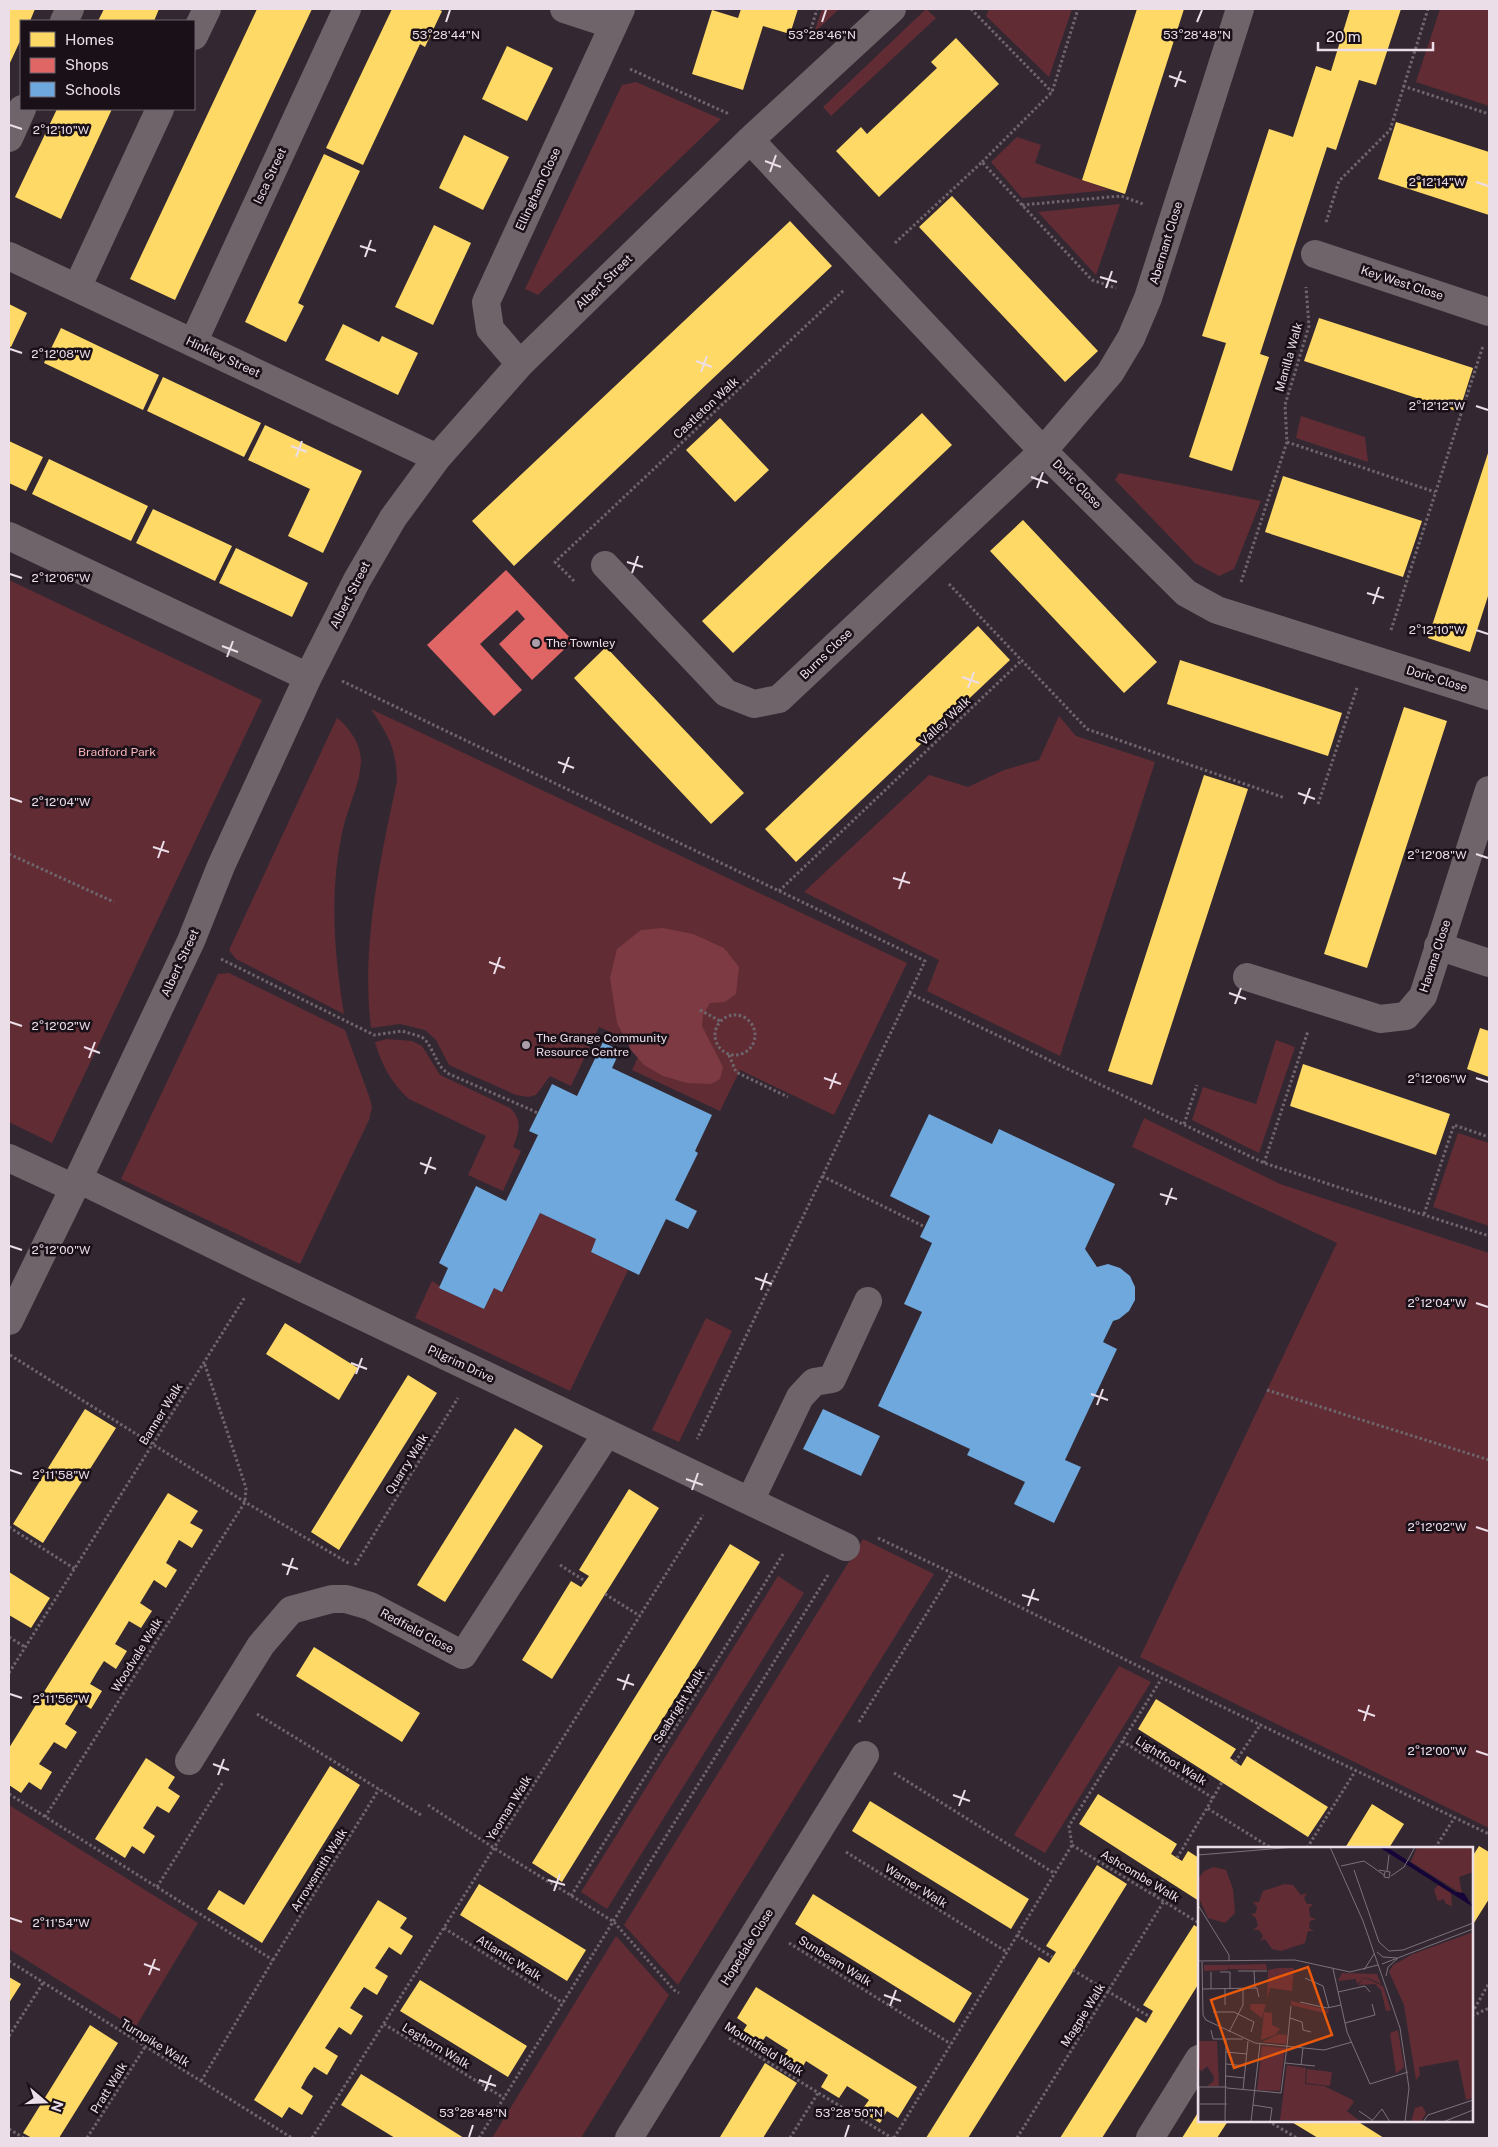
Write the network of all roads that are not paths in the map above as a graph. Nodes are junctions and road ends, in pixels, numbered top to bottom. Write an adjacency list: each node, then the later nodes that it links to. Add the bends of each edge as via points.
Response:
1 (207, 9): 7 (street)
2 (347, 9): 16 (street, Isca Street)
3 (564, 9): 6 (street)
4 (892, 9): 10 (street, Albert Street)
5 (1240, 9): 18 (street, Abernant Close, via 1148,298 1131,338 1110,373)
6 (617, 17): 17 (street, Ellingham Close, via 486,302 490,329)
7 (195, 34)
8 (22, 110): 11 (street)
9 (160, 110): 14 (street)
10 (756, 134): 17 (street, Albert Street); 18 (street, Doric Close, via 869,268)
11 (9, 138)
12 (1315, 254): 15 (street, Key West Close)
13 (9, 256): 14 (street, Hinkley Street)
14 (76, 288): 16 (street, Hinkley Street)
15 (1489, 312)
16 (194, 343): 19 (street, Hinkley Street)
17 (520, 364): 19 (street, Albert Street)
18 (1043, 451): 21 (street, Burns Close, via 779,699 754,704 726,693); 23 (street, Doric Close, via 1186,593 1218,610)
19 (437, 458): 22 (street, Albert Street, via 393,518 357,580)
20 (9, 536): 22 (street)
21 (605, 565)
22 (311, 672): 29 (street, Albert Street)
23 (1489, 696)
24 (1489, 790): 25 (street, Havana Close)
25 (1438, 946): 26 (street); 27 (street, Havana Close, via 1423,996 1406,1016 1380,1019)
26 (1489, 963)
27 (1247, 977)
28 (9, 1158): 29 (street, Pilgrim Drive)
29 (76, 1183): 31 (street, Albert Street); 32 (street, Pilgrim Drive)
30 (868, 1301): 33 (street, via 832,1379 814,1382 800,1397)
31 (10, 1316)
32 (607, 1433): 33 (street, Pilgrim Drive); 36 (street, Redfield Close, via 463,1655 370,1606 332,1599 292,1610 261,1645)
33 (750, 1501): 34 (street, Pilgrim Drive)
34 (846, 1547)
35 (865, 1755): 38 (street, Hopedale Close)
36 (189, 1761)
37 (1198, 2061): 39 (street)
38 (629, 2138)
39 (1150, 2138)

